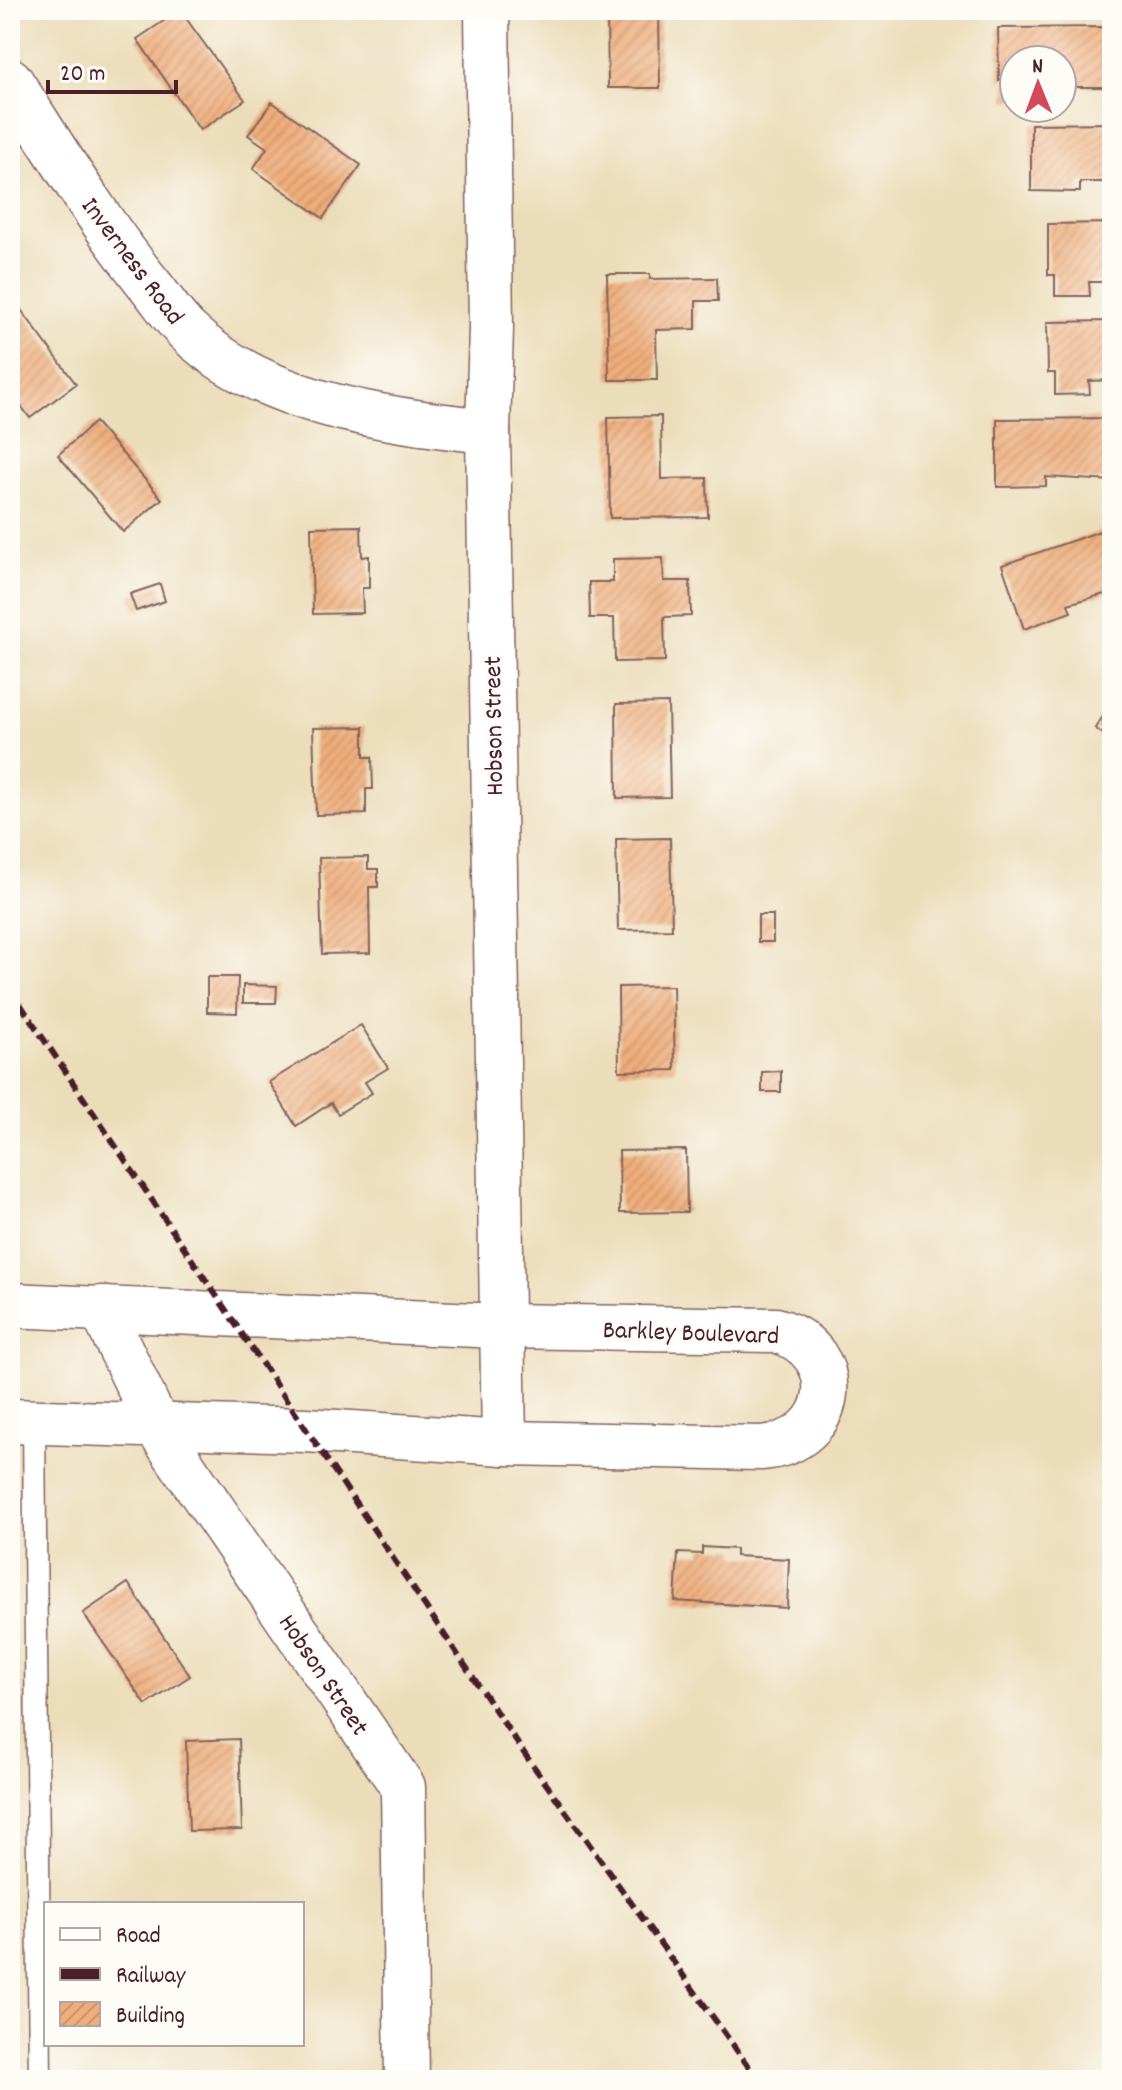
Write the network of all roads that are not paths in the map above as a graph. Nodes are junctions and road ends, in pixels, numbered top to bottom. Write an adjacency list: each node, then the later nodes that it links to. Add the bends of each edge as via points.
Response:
1 (487, 10): 3 (street, Hobson Street)
2 (10, 80): 3 (street, Inverness Road, via 122,251 189,333 241,369 292,392 390,420)
3 (488, 431): 6 (street, Hobson Street)
4 (10, 1305): 5 (street, Barkley Boulevard)
5 (101, 1308): 6 (street, Barkley Boulevard); 8 (street, Hobson Street)
6 (500, 1326): 9 (street, Hobson Street); 9 (street, Barkley Boulevard, via 776,1330 806,1344 816,1356 826,1387 824,1404 807,1432 778,1447)
7 (22, 1422): 8 (street, Barkley Boulevard); 10 (lane)
8 (157, 1425): 9 (street, Barkley Boulevard); 11 (street, Hobson Street, via 403,1787)
9 (504, 1443)
10 (40, 2080)
11 (407, 2080)

